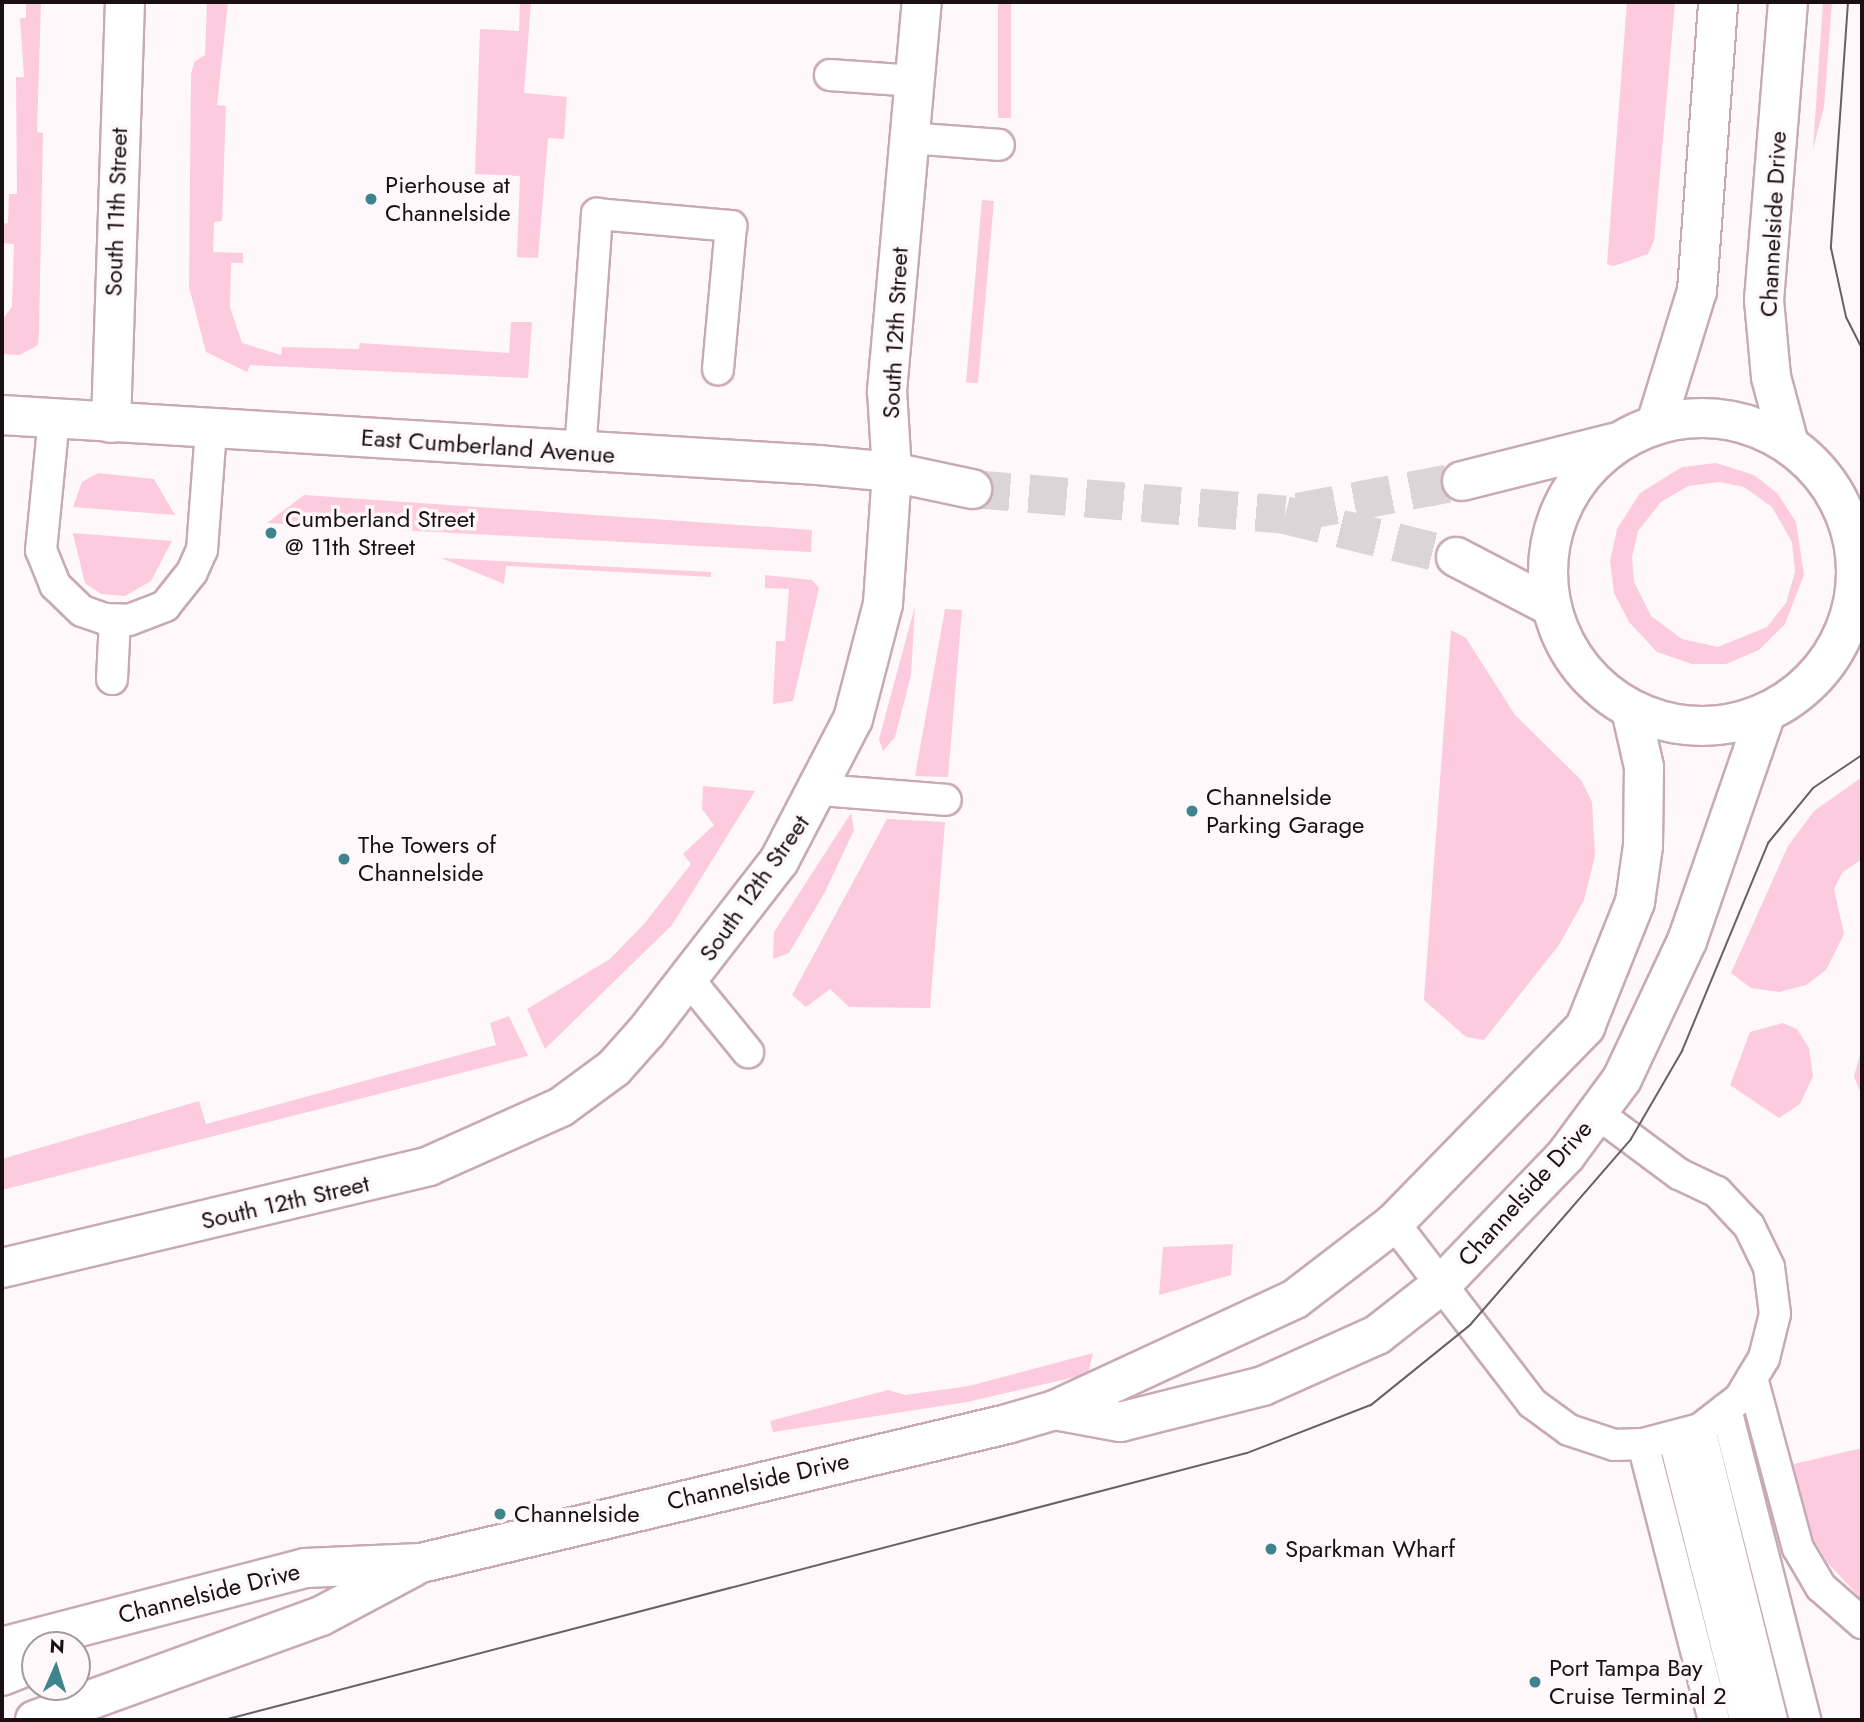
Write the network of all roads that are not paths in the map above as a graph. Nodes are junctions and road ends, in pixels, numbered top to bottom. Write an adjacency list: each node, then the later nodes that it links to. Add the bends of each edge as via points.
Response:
1 (125, 2): 12 (main road, South 11th Street)
2 (922, 2): 6 (main road, South 12th Street)
3 (1718, 2): 13 (main road, via 1697,291)
4 (1788, 2): 16 (main road, Channelside Drive, via 1764,300 1771,377)
5 (830, 75): 6 (lane)
6 (915, 81): 7 (main road, South 12th Street)
7 (909, 138): 8 (lane); 18 (main road, South 12th Street, via 887,391)
8 (999, 145)
9 (719, 369): 17 (lane, via 731,226 597,214)
10 (2, 415): 11 (main road, East Cumberland Avenue)
11 (54, 418): 12 (main road, East Cumberland Avenue); 24 (lane, via 41,550 55,585 82,611)
12 (111, 423): 14 (main road, East Cumberland Avenue)
13 (1656, 424): 15 (main road); 16 (main road, via 1701,417 1747,423)
14 (211, 429): 17 (main road, East Cumberland Avenue); 24 (lane, via 202,550 192,572 165,606)
15 (1618, 442): 19 (main road); 23 (main road, via 1582,473 1558,514 1547,559)
16 (1789, 444): 21 (main road, via 1822,473 1846,511)
17 (580, 452): 18 (main road, East Cumberland Avenue)
18 (892, 472): 20 (main road, East Cumberland Avenue); 28 (main road, South 12th Street, via 883,604 853,719)
19 (1462, 481)
20 (972, 489)
21 (1860, 554): 27 (main road, via 1857,594 1827,665 1800,694)
22 (1456, 557): 23 (main road)
23 (1550, 606): 26 (main road, via 1566,649 1587,676)
24 (115, 620): 25 (lane)
25 (113, 679)
26 (1631, 710): 27 (main road, via 1675,725 1722,727); 33 (main road, Channelside Drive, via 1644,767 1643,846 1635,902 1599,1000 1585,1027)
27 (1766, 713): 32 (main road, Channelside Drive, via 1662,1001)
28 (820, 790): 29 (lane); 30 (main road, South 12th Street, via 779,862)
29 (946, 800)
30 (690, 981): 31 (lane); 34 (main road, South 12th Street, via 591,1087 498,1139 357,1186)
31 (748, 1052)
32 (1597, 1113): 35 (main road, Channelside Drive, via 1566,1155); 36 (lane, via 1679,1174 1717,1192 1749,1226 1769,1268 1774,1314 1764,1359)
33 (1394, 1223): 35 (lane); 38 (main road, Channelside Drive, via 1295,1299)
34 (2, 1268)
35 (1442, 1284): 38 (main road, Channelside Drive, via 1377,1335 1282,1379 1120,1422); 40 (lane, via 1532,1403 1569,1430 1614,1445)
36 (1752, 1378): 37 (lane); 43 (lane, via 1798,1548 1821,1587)
37 (1726, 1409): 39 (lane); 52 (lane)
38 (1055, 1410): 41 (main road, Channelside Drive)
39 (1687, 1434): 40 (lane); 50 (lane); 51 (lane)
40 (1643, 1444): 49 (lane)
41 (421, 1563): 42 (main road, Channelside Drive, via 305,1567); 48 (main road, Channelside Drive, via 321,1616)
42 (220, 1589): 44 (main road, Channelside Drive); 45 (main road, via 121,1642)
43 (1862, 1623)
44 (2, 1647)
45 (91, 1650)
46 (21, 1669): 47 (main road)
47 (2, 1676)
48 (35, 1720)
49 (1714, 1720)
50 (1745, 1720)
51 (1772, 1720)
52 (1805, 1720)

